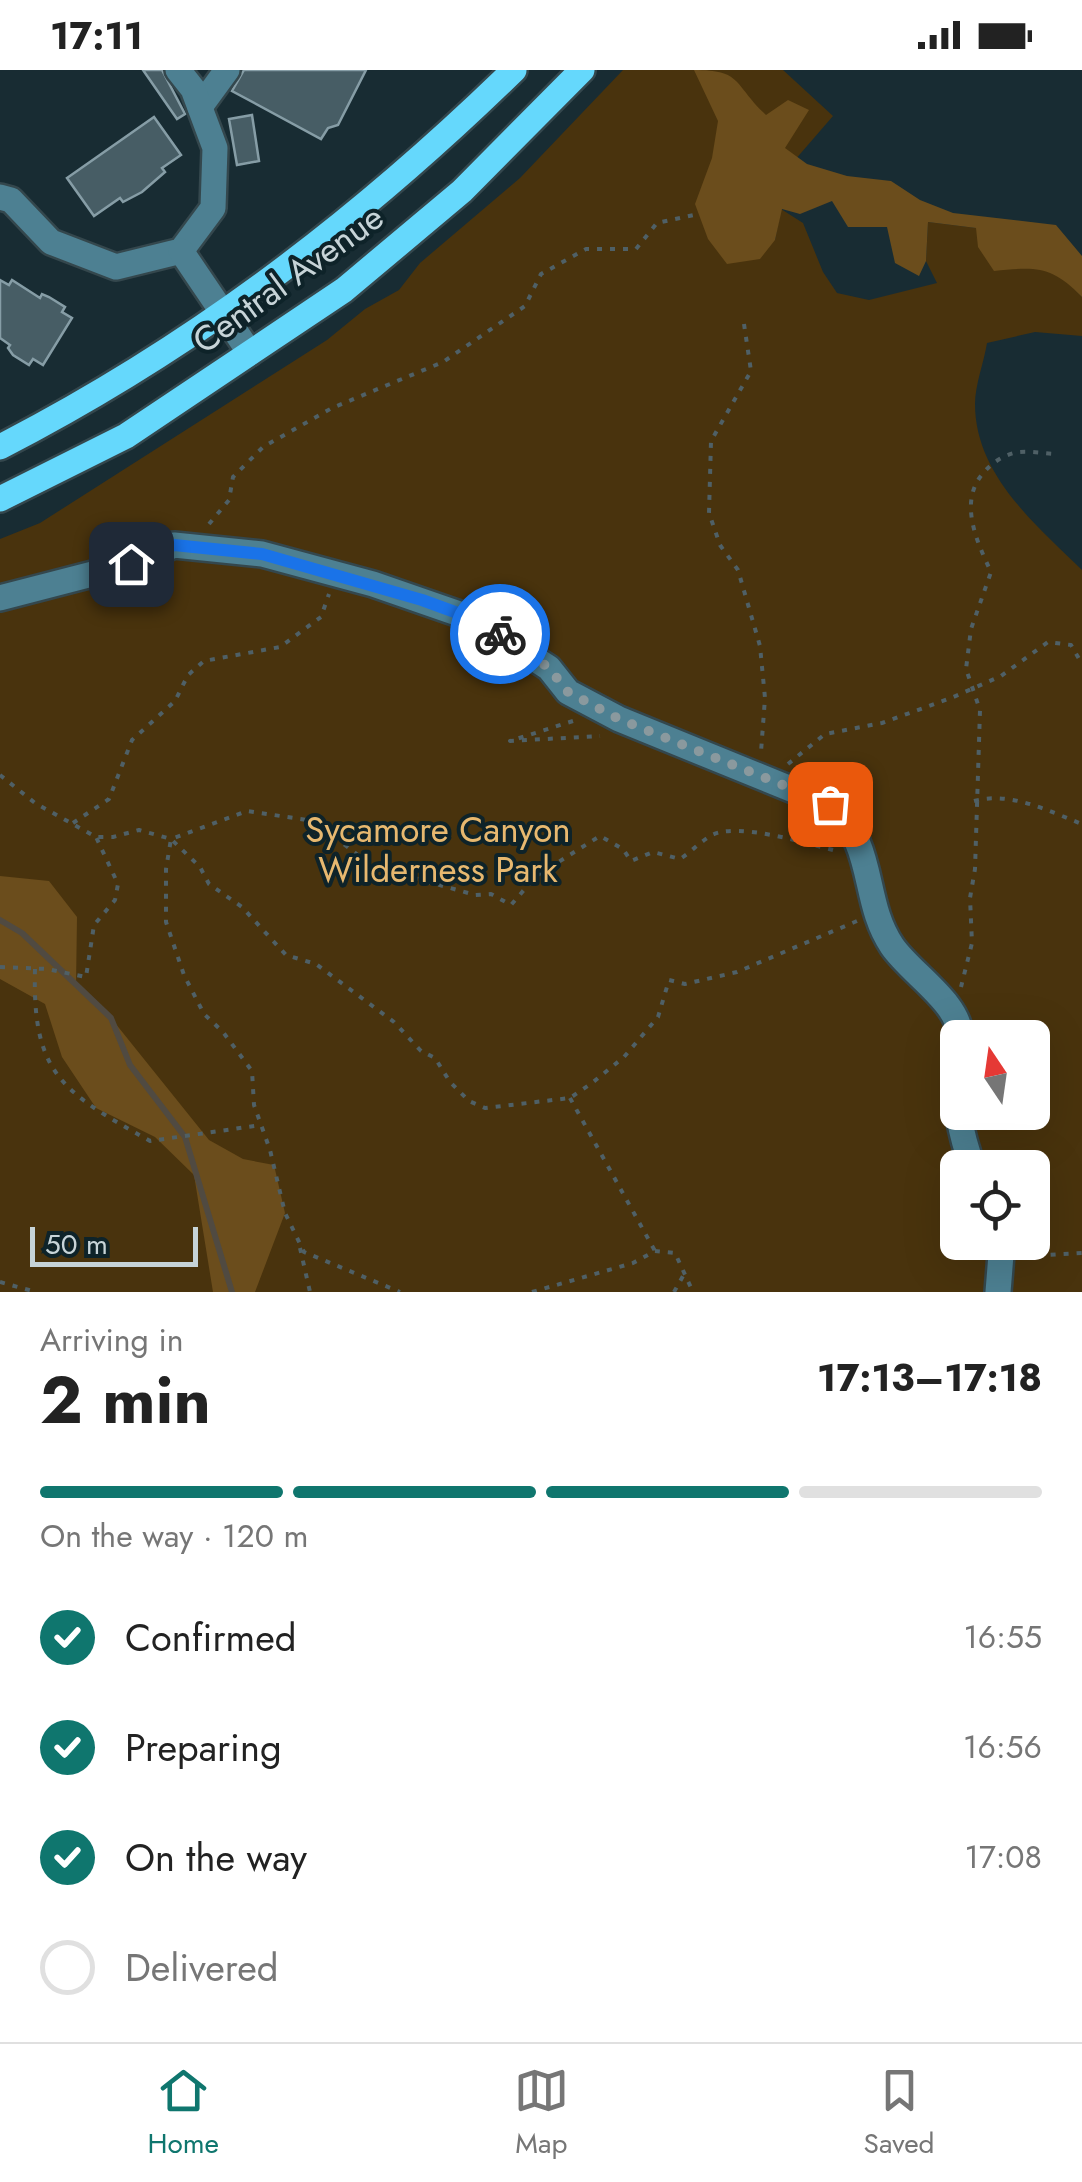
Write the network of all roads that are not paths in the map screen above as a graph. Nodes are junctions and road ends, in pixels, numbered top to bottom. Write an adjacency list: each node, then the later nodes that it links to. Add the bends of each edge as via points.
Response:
1 (178, 70): 5 (street)
2 (227, 70): 5 (street)
3 (514, 70): 8 (main road, Central Avenue, via 426,156)
4 (582, 70): 9 (main road, Central Avenue, via 462,190 344,290)
5 (200, 107): 7 (street, via 215,148 212,208)
6 (0, 196): 7 (street, via 12,200 51,242 116,267)
7 (180, 251): 8 (street)
8 (222, 317): 9 (street); 10 (main road, Central Avenue)
9 (250, 352): 11 (main road, Central Avenue, via 126,436)
10 (0, 448)
11 (0, 499)
12 (0, 598): 13 (street, via 131,564 174,545 262,554 474,619 549,668 568,692 830,804 850,822 889,943)
13 (957, 1020)
14 (1001, 1260): 15 (street)
15 (998, 1292)

